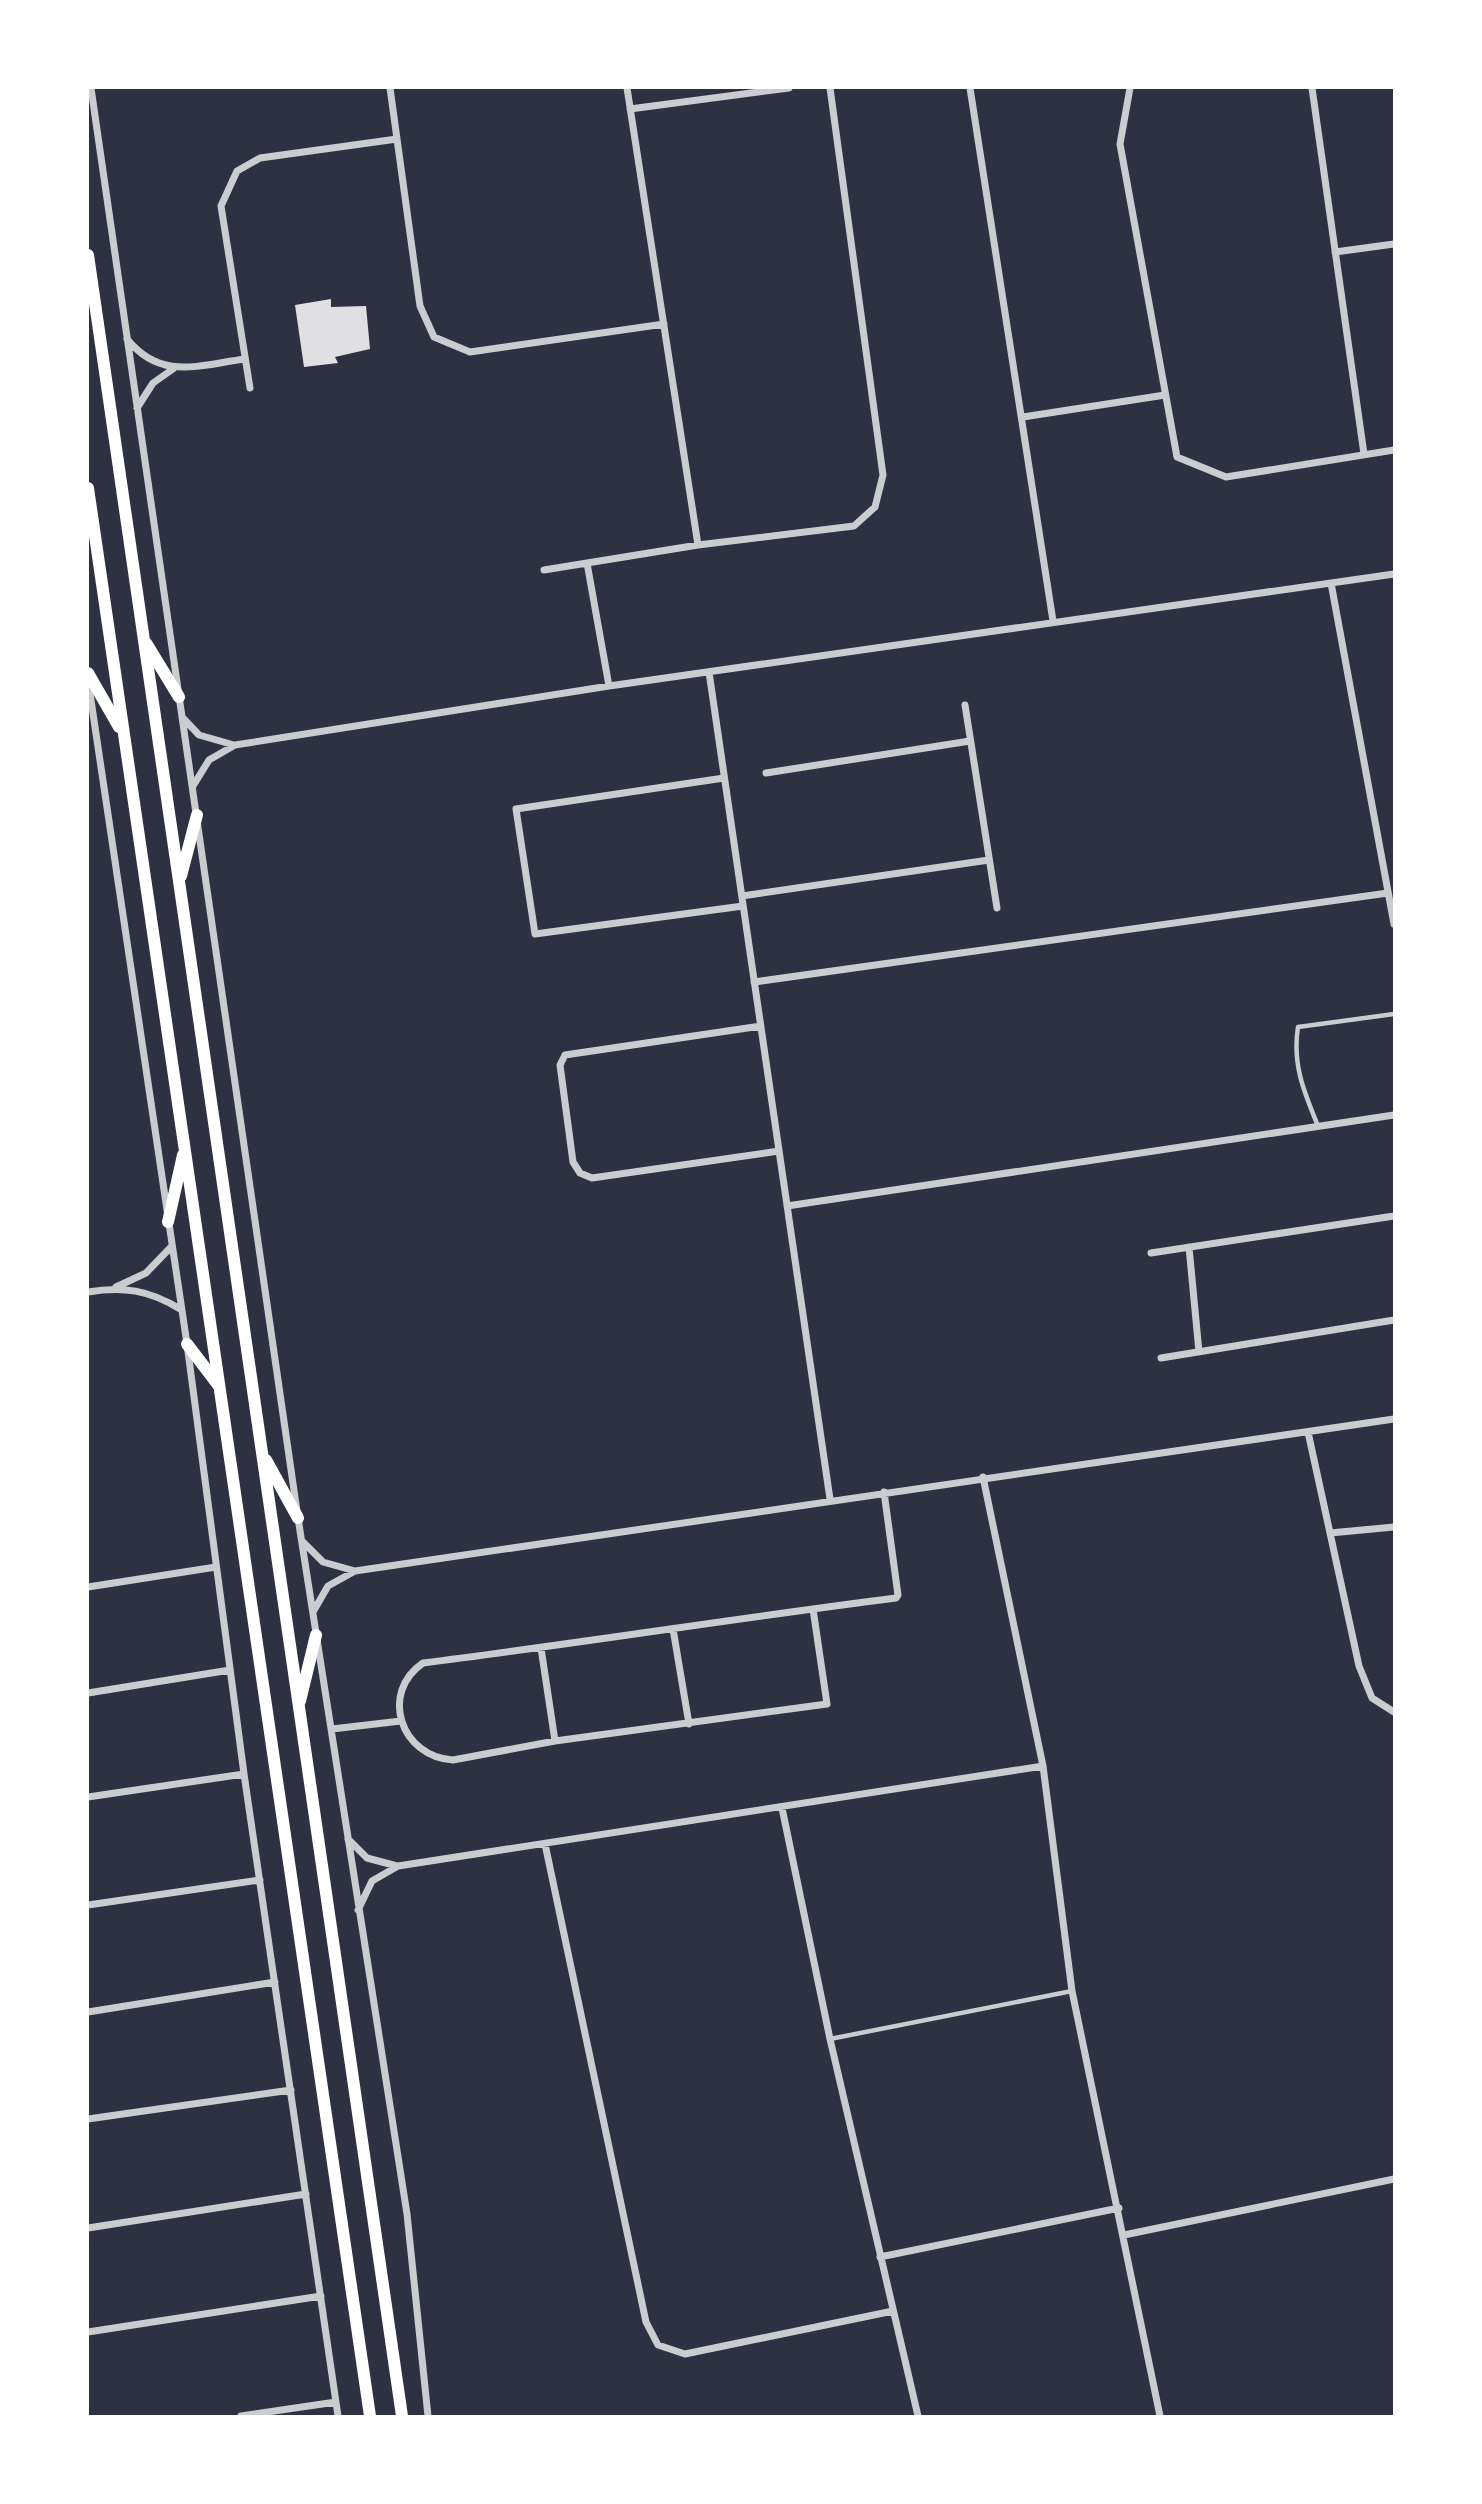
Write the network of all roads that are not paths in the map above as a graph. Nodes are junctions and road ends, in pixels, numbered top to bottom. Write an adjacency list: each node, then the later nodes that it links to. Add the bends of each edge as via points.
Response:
1 (91, 88): 15 (street)
2 (390, 88): 10 (street)
3 (627, 88): 9 (street)
4 (789, 88): 9 (street)
5 (830, 88): 26 (street, via 883,475 875,508 855,526)
6 (971, 88): 21 (street)
7 (1130, 88): 19 (street, via 1120,144)
8 (1311, 88): 12 (street)
9 (630, 109): 14 (street)
10 (397, 139): 14 (street, via 420,306 434,337 470,352); 16 (street, via 260,158 237,171 221,206)
11 (1395, 244): 12 (street)
12 (1335, 252): 23 (street)
13 (88, 255): 32 (main road)
14 (664, 324): 26 (street)
15 (127, 339): 17 (street, via 143,356); 20 (street)
16 (245, 359): 17 (street); 18 (street)
17 (173, 369): 20 (street, via 153,383)
18 (250, 388)
19 (1166, 395): 21 (street); 23 (street, via 1177,457 1226,477)
20 (137, 409): 36 (street)
21 (1023, 418): 31 (street)
22 (1395, 450): 23 (street)
23 (1364, 454)
24 (88, 488): 25 (main road)
25 (89, 511): 39 (main road)
26 (698, 545): 27 (street)
27 (587, 563): 28 (street); 35 (street)
28 (544, 570)
29 (1395, 574): 30 (street)
30 (1331, 583): 31 (street); 48 (street)
31 (1053, 621): 33 (street)
32 (142, 636): 36 (main road); 47 (main road)
33 (709, 672): 35 (street); 43 (street)
34 (88, 675): 39 (main road); 62 (street)
35 (609, 686): 41 (street)
36 (179, 697): 38 (street)
37 (965, 705): 40 (street)
38 (181, 717): 41 (street, via 199,735); 44 (street)
39 (124, 734): 58 (main road)
40 (970, 741): 42 (street); 46 (street)
41 (235, 745): 44 (street, via 209,760)
42 (766, 773)
43 (724, 778): 49 (street); 50 (street, via 516,809 535,934)
44 (193, 786): 45 (street)
45 (197, 815): 47 (main road); 80 (street)
46 (989, 860): 49 (street); 51 (street)
47 (179, 883): 76 (main road)
48 (1388, 893): 52 (street); 53 (street)
49 (742, 896): 50 (street)
50 (743, 906): 53 (street)
51 (996, 908)
52 (1395, 924)
53 (754, 982): 55 (street)
54 (1395, 1014): 57 (lane, via 1298,1027 1294,1048 1299,1079)
55 (761, 1027): 59 (street); 59 (street, via 565,1055 560,1065 573,1162 580,1173 592,1178)
56 (1395, 1115): 57 (street)
57 (1318, 1126): 60 (street)
58 (185, 1148): 62 (main road); 73 (main road)
59 (779, 1150): 60 (street)
60 (788, 1206): 79 (street)
61 (1395, 1216): 64 (street)
62 (169, 1222): 63 (street)
63 (171, 1247): 66 (street, via 146,1273); 68 (street)
64 (1189, 1247): 65 (street); 71 (street)
65 (1151, 1253)
66 (113, 1288): 67 (street); 68 (street, via 148,1293)
67 (88, 1292)
68 (180, 1309): 70 (street)
69 (1395, 1320): 71 (street)
70 (187, 1344): 73 (main road); 84 (street)
71 (1199, 1352): 72 (street)
72 (1161, 1358)
73 (221, 1388): 128 (main road)
74 (1395, 1419): 75 (street)
75 (1308, 1432): 77 (street); 82 (street)
76 (262, 1453): 80 (main road); 94 (main road)
77 (983, 1477): 78 (street); 100 (street)
78 (884, 1492): 79 (street); 87 (street, via 898,1597)
79 (830, 1499): 85 (street)
80 (298, 1518): 83 (street)
81 (1395, 1527): 82 (street)
82 (1330, 1533): 95 (street, via 1364,1682 1372,1698)
83 (303, 1542): 85 (street, via 323,1563); 88 (street)
84 (216, 1567): 86 (street); 92 (street)
85 (355, 1571): 88 (street, via 328,1586)
86 (88, 1587)
87 (813, 1609): 89 (street); 97 (street, via 827,1704)
88 (313, 1612): 90 (street)
89 (673, 1629): 91 (street); 97 (street)
90 (316, 1635): 94 (main road); 98 (street)
91 (541, 1648): 96 (street, via 423,1663 407,1674 400,1696); 99 (street)
92 (230, 1670): 93 (street); 101 (street)
93 (88, 1693)
94 (298, 1708): 129 (main road)
95 (1395, 1712)
96 (401, 1721): 98 (street); 99 (street, via 415,1747 437,1759)
97 (689, 1724): 99 (street)
98 (331, 1729): 104 (street)
99 (555, 1741)
100 (1043, 1766): 103 (street); 111 (street)
101 (244, 1774): 102 (street); 107 (street)
102 (88, 1797)
103 (782, 1808): 105 (street); 113 (street)
104 (346, 1836): 106 (street, via 367,1858); 109 (street)
105 (545, 1844): 106 (street); 123 (street, via 646,2322 659,2345 685,2354)
106 (398, 1866): 109 (street, via 372,1881)
107 (260, 1880): 108 (street); 110 (street)
108 (88, 1905)
109 (358, 1911): 130 (street, via 407,2214)
110 (275, 1982): 112 (street); 114 (street)
111 (1072, 1991): 113 (lane); 118 (street)
112 (88, 2012)
113 (830, 2039): 121 (street)
114 (290, 2090): 115 (street); 117 (street)
115 (88, 2119)
116 (1395, 2179): 120 (street)
117 (306, 2194): 119 (street); 122 (street)
118 (1119, 2208): 120 (street); 121 (street)
119 (88, 2228)
120 (1124, 2235): 132 (street)
121 (880, 2257): 123 (street)
122 (321, 2296): 124 (street); 125 (street)
123 (893, 2311): 131 (street)
124 (88, 2332)
125 (336, 2402): 126 (street); 127 (street)
126 (241, 2417)
127 (338, 2417)
128 (370, 2417)
129 (402, 2417)
130 (428, 2417)
131 (918, 2417)
132 (1160, 2417)

